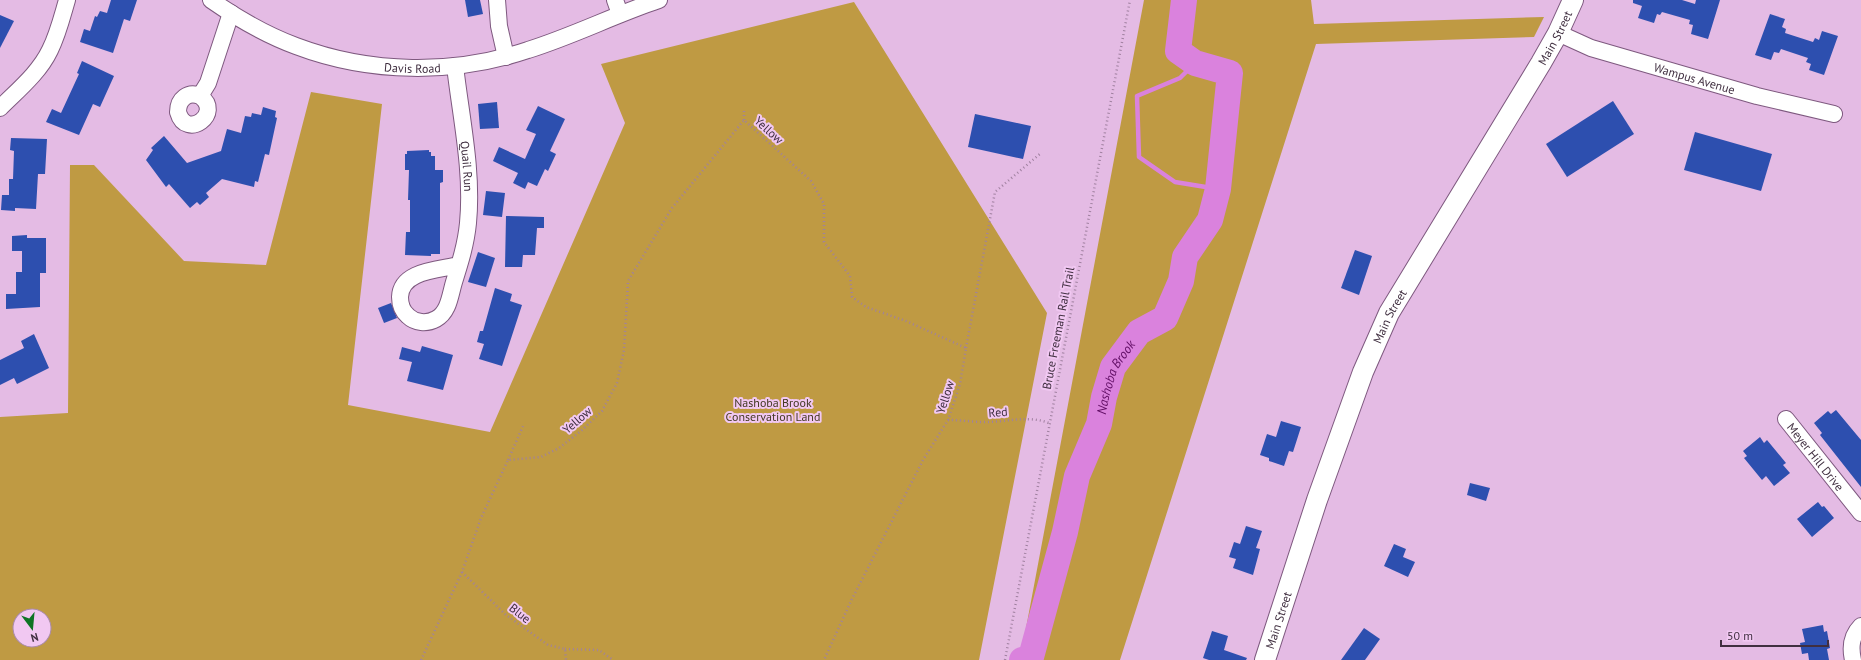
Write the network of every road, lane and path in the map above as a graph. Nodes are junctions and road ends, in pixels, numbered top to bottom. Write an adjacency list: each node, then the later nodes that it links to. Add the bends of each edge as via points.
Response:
1 (67, 0): 13 (street, via 55,40 45,60)
2 (211, 0): 8 (street, Davis Road)
3 (497, 0): 10 (street, via 499,26)
4 (658, 0): 7 (street, Davis Road)
5 (1130, 0): 22 (path, Bruce Freeman Rail Trail)
6 (1573, 0): 9 (main road, Main Street)
7 (618, 7): 10 (street, Davis Road, via 543,45)
8 (231, 13): 11 (street, Davis Road, via 297,47 351,62 405,68); 12 (street, via 208,83)
9 (1558, 32): 15 (street, Wampus Avenue, via 1591,48 1756,96); 34 (main road, Main Street, via 1389,313 1350,408)
10 (506, 57): 11 (street, Davis Road)
11 (455, 66): 18 (street, Quail Run, via 469,170 468,222)
12 (200, 96)
13 (0, 108)
14 (744, 111): 16 (path)
15 (1834, 114)
16 (744, 120): 19 (path, Yellow, via 811,181 824,204 824,242 850,276 852,297 866,307 906,321); 24 (path, Yellow, via 672,208 628,281 624,350 617,383 602,411 559,448 541,457)
17 (1041, 153): 19 (path, via 995,192)
18 (459, 266)
19 (966, 348): 21 (path, Yellow, via 960,384)
20 (1786, 419): 25 (street, Meyer Hill Drive)
21 (948, 420): 22 (path, Red, via 985,422 1026,418); 32 (path, Yellow, via 923,460)
22 (1049, 423): 33 (path, Bruce Freeman Rail Trail)
23 (524, 424): 24 (path)
24 (508, 460): 26 (path, via 481,518)
25 (1861, 513)
26 (462, 572): 28 (path, Blue, via 506,615 548,645); 29 (path)
27 (1861, 626): 35 (street, via 1852,640)
28 (565, 649): 30 (path); 31 (path, Blue, via 599,650)
29 (422, 660)
30 (566, 660)
31 (613, 660)
32 (824, 660)
33 (1004, 660)
34 (1265, 660)
35 (1852, 660)

